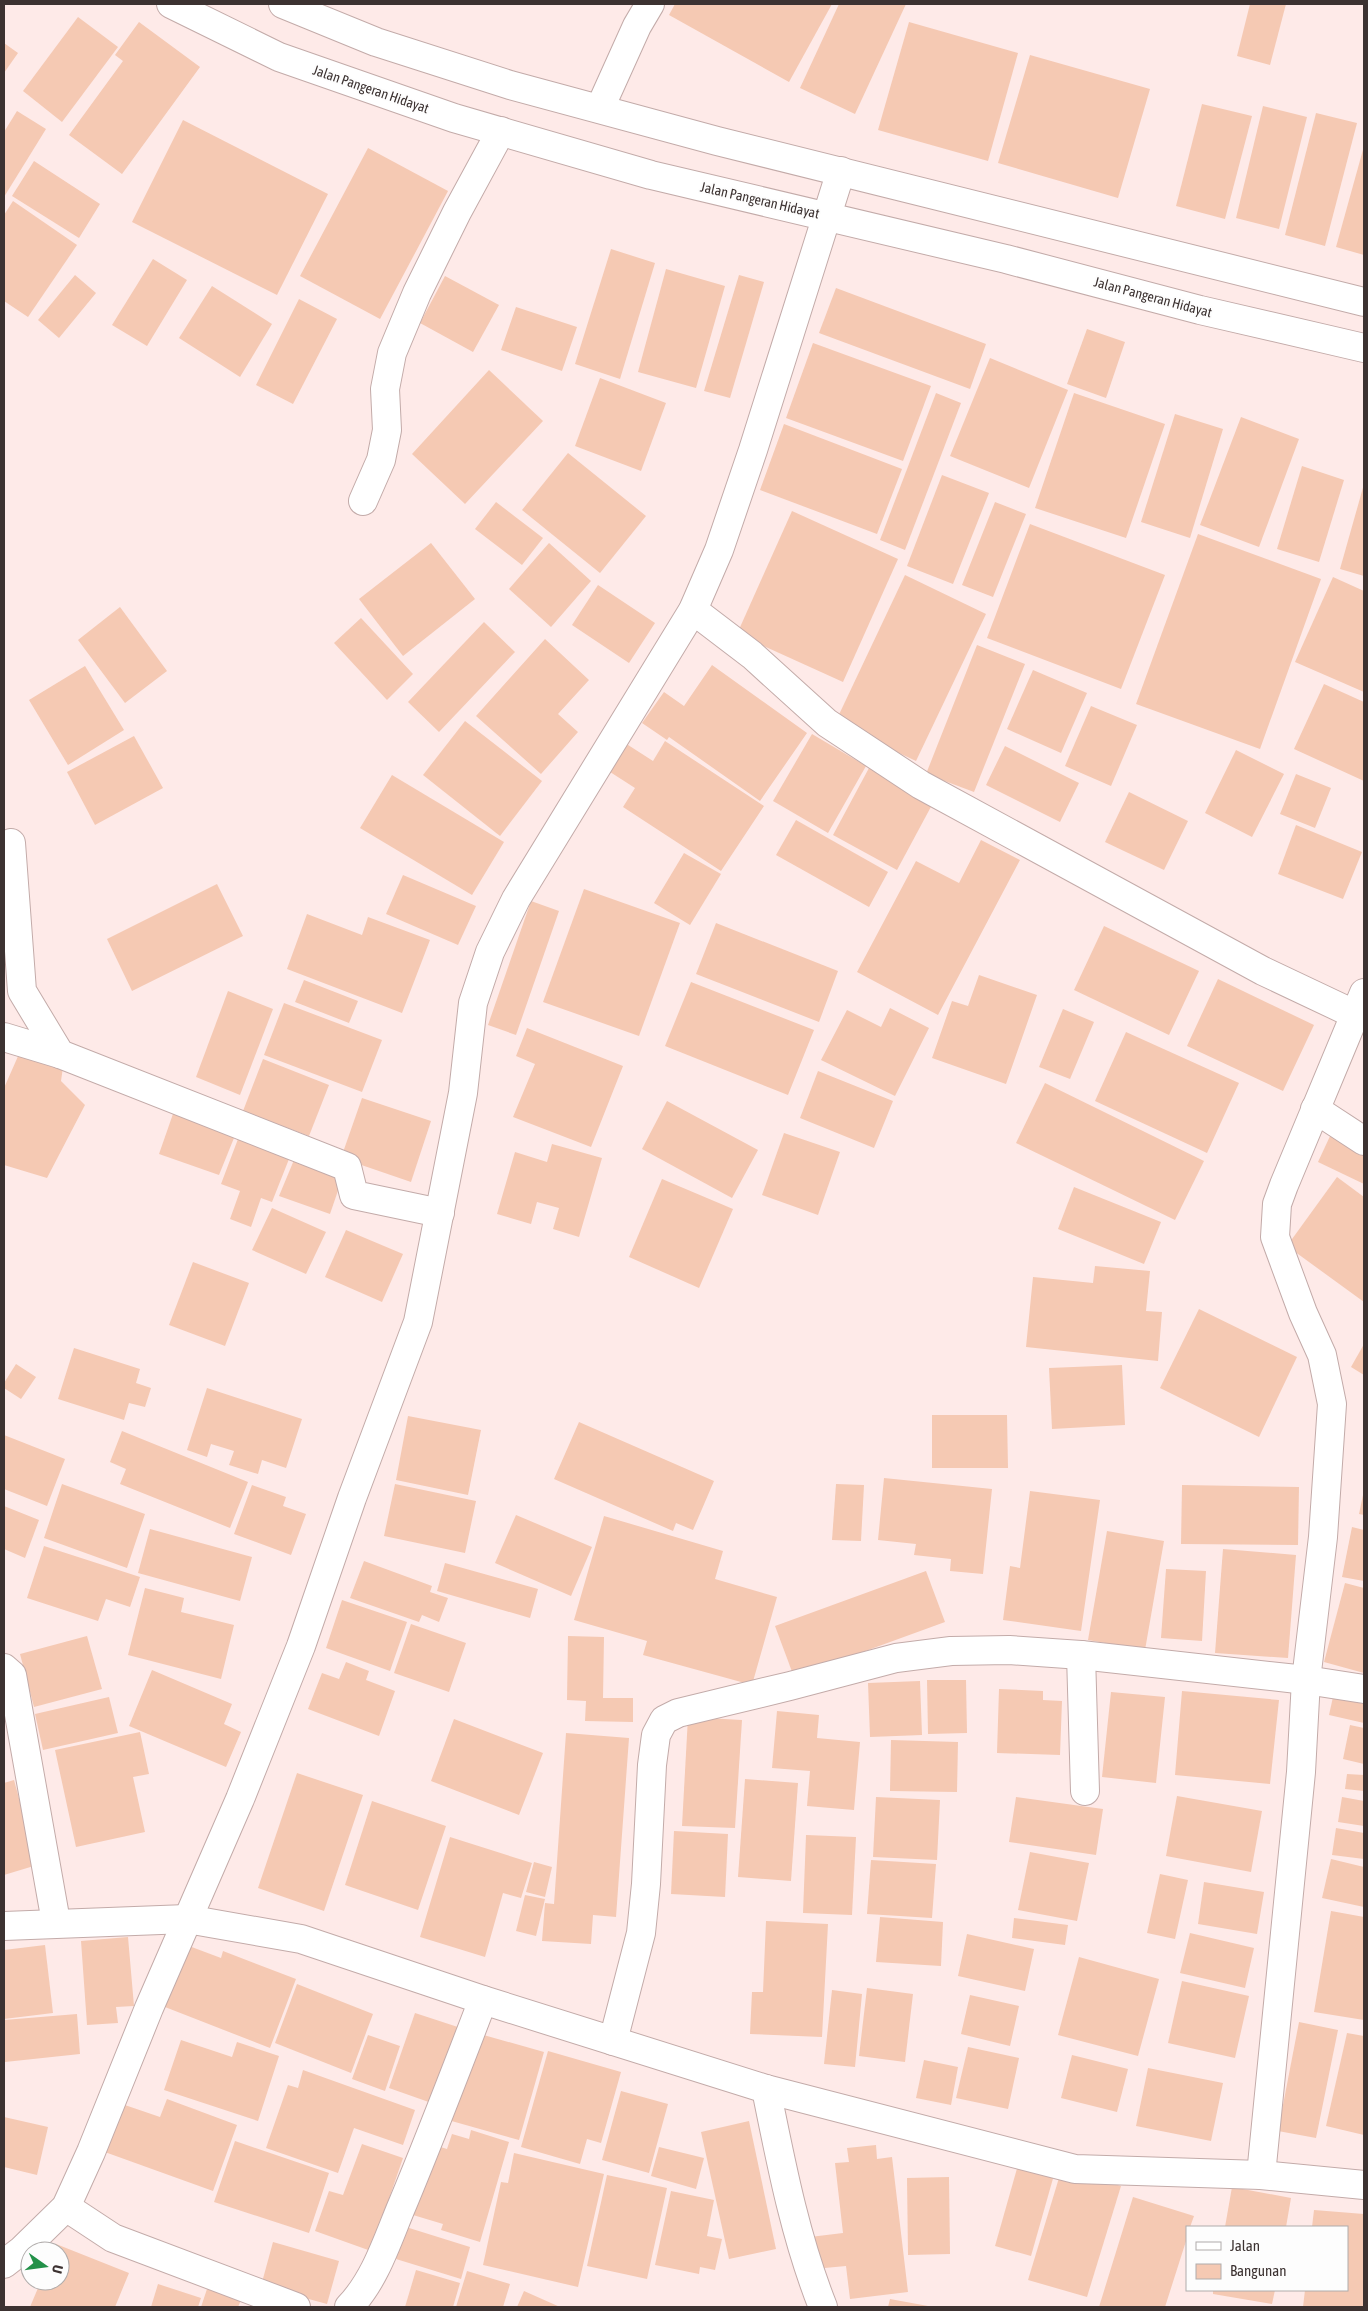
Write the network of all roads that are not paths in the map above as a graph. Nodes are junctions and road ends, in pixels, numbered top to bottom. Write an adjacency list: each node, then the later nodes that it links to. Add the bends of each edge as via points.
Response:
1 (171, 4): 5 (main road, Jalan Pangeran Hidayat, via 279,57 454,118)
2 (650, 4): 4 (main road)
3 (294, 6): 4 (main road, via 376,42 510,85)
4 (600, 108): 6 (main road)
5 (501, 131): 7 (main road, Jalan Pangeran Hidayat, via 651,175); 10 (main road, via 456,212 392,353 385,389 386,430 381,460)
6 (841, 171): 7 (main road); 8 (main road)
7 (828, 216): 9 (main road, Jalan Pangeran Hidayat); 11 (main road, via 719,550)
8 (1364, 302)
9 (1364, 348)
10 (363, 501)
11 (693, 610): 13 (main road, via 752,655 827,723 921,785); 18 (main road, via 516,900 490,952 473,1003 463,1093)
12 (11, 843): 15 (main road, via 22,991)
13 (1359, 1020): 16 (main road)
14 (4, 1037): 15 (main road)
15 (60, 1054): 18 (main road, via 347,1167 354,1195)
16 (1315, 1109): 17 (main road); 21 (main road, via 1277,1204 1275,1220 1275,1237 1322,1355 1332,1404 1323,1537)
17 (1364, 1141)
18 (440, 1213): 24 (main road, via 418,1322 301,1646)
19 (1081, 1655): 21 (main road); 23 (main road); 28 (main road, via 1009,1650 951,1651 896,1658 678,1712 664,1720 656,1735 652,1765 641,1932)
20 (4, 1668): 25 (main road, via 12,1674)
21 (1306, 1680): 22 (main road); 30 (main road, via 1301,1772)
22 (1364, 1689)
23 (1085, 1792)
24 (187, 1919): 25 (main road); 27 (main road, via 301,1939); 32 (main road, via 92,2152)
25 (56, 1922): 26 (main road)
26 (4, 1926)
27 (483, 2000): 28 (main road); 35 (main road, via 378,2262 360,2296)
28 (613, 2041): 29 (main road)
29 (766, 2089): 30 (main road, via 1075,2169); 36 (main road, via 783,2178 812,2280)
30 (1261, 2175): 31 (main road)
31 (1364, 2185)
32 (66, 2207): 33 (main road); 34 (main road, via 113,2238)
33 (4, 2264)
34 (296, 2307)
35 (349, 2307)
36 (823, 2307)

